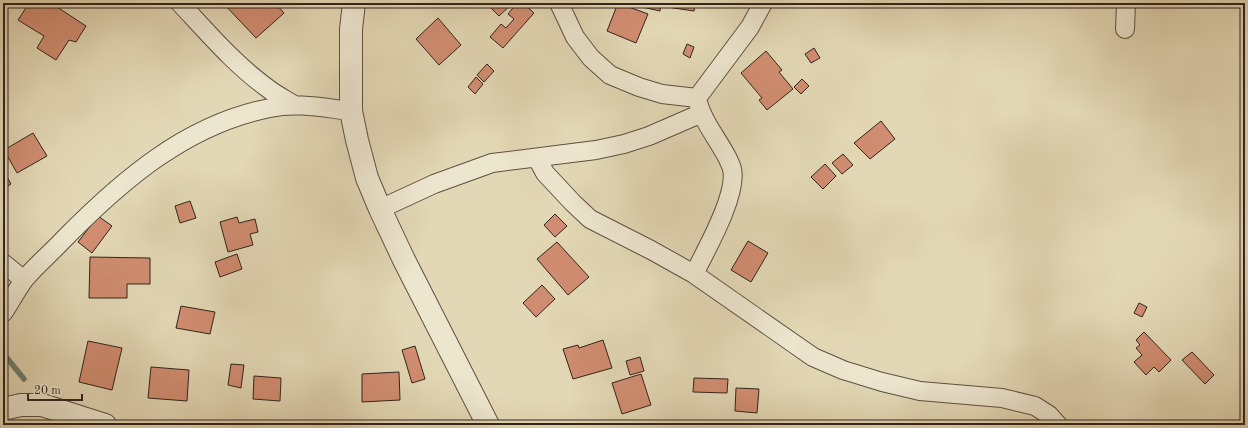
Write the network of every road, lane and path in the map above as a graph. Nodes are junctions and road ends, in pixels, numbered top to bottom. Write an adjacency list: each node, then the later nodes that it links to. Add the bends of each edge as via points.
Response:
1 (180, 3): 7 (street, via 246,70 269,89)
2 (354, 3): 9 (street)
3 (559, 3): 8 (street, via 576,37 591,58 610,75 639,87)
4 (763, 3): 8 (street)
5 (1126, 3): 6 (street)
6 (1125, 29)
7 (294, 104): 9 (street); 14 (street, via 246,113 225,121 192,135 155,158 87,216)
8 (699, 105): 10 (street, via 649,136 596,150); 13 (street, via 728,158 732,169 732,181 728,203)
9 (351, 111): 11 (street, via 367,178)
10 (537, 158): 11 (street, via 492,164 434,184); 13 (street, via 545,173 590,219)
11 (380, 209): 18 (street)
12 (3, 263): 14 (street)
13 (694, 274): 19 (street, via 813,357 843,370 920,390 1002,398 1035,406)
14 (24, 280): 15 (street)
15 (3, 314)
16 (3, 409): 17 (street, via 21,405 42,405)
17 (105, 425)
18 (488, 425)
19 (1058, 425)

